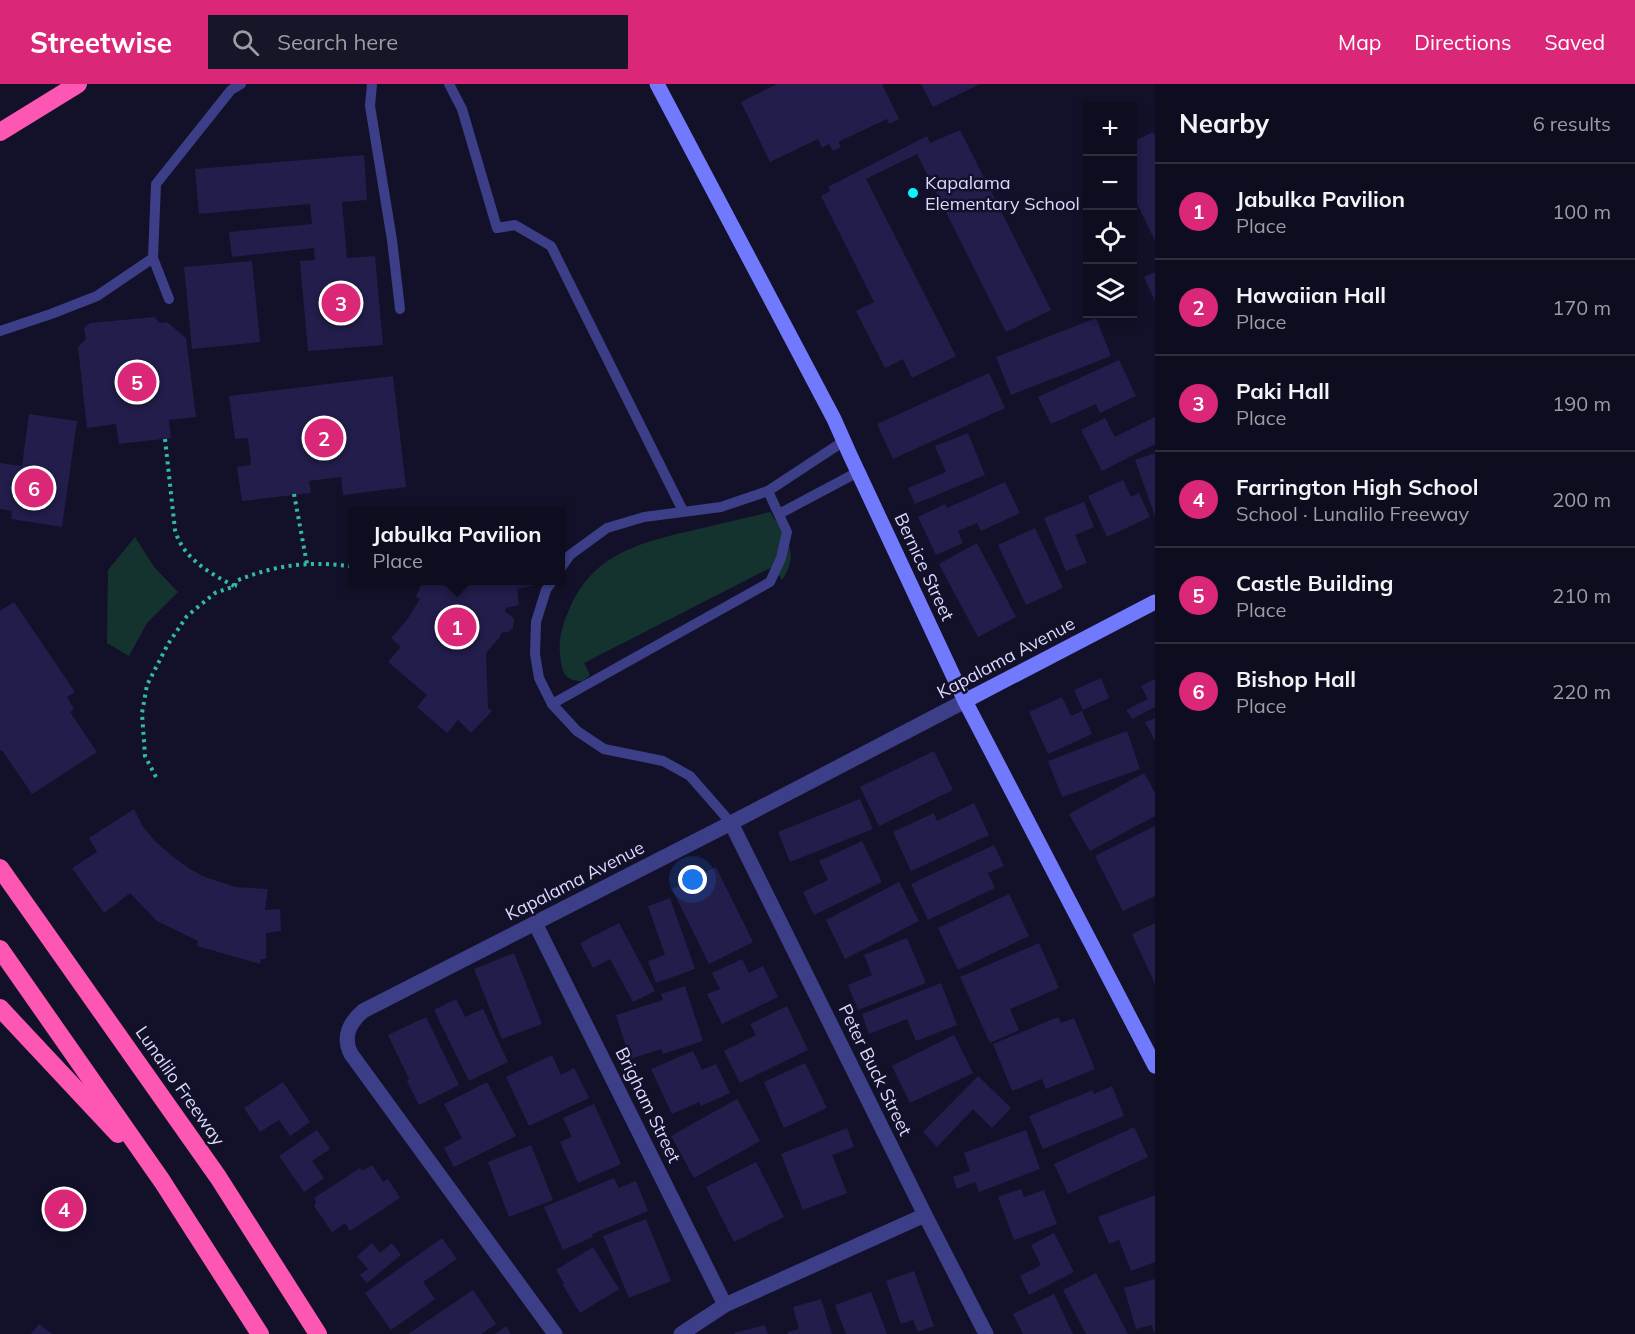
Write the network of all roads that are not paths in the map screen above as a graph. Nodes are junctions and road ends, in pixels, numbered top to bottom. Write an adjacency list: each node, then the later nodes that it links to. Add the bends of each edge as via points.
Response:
1 (78, 84): 6 (highway)
2 (241, 84): 7 (lane, via 231,90 156,184)
3 (372, 84): 9 (lane, via 370,106)
4 (449, 84): 14 (lane, via 462,109 497,228 515,225 551,246)
5 (657, 84): 11 (street, Bernice Street)
6 (0, 132)
7 (153, 258): 8 (lane); 10 (lane, via 97,297)
8 (169, 299)
9 (400, 309)
10 (0, 332)
11 (844, 441): 12 (street, Bernice Street); 13 (lane)
12 (858, 472): 15 (lane); 19 (street, Bernice Street)
13 (768, 491): 14 (lane, via 721,507); 15 (lane)
14 (683, 512): 16 (lane, via 607,528)
15 (778, 514): 20 (lane, via 787,532 782,558 770,582)
16 (565, 563)
17 (550, 585): 20 (lane, via 536,622 535,654 539,678)
18 (1155, 602): 19 (street, Kapalama Avenue)
19 (965, 701): 21 (street, Kapalama Avenue); 26 (street, Bernice Street)
20 (552, 704): 21 (lane, via 578,731 603,749 663,761 690,776)
21 (731, 823): 23 (street, Kapalama Avenue); 28 (street, Peter Buck Street)
22 (0, 868): 31 (highway, Lunalilo Freeway, via 218,1177)
23 (535, 923): 29 (street, Brigham Street); 32 (street, Kapalama Avenue, via 363,1011 351,1023 347,1038 351,1054)
24 (0, 949): 27 (highway)
25 (0, 1008): 27 (highway)
26 (1153, 1056)
27 (162, 1181): 30 (highway)
28 (925, 1215): 29 (street); 34 (street, Peter Buck Street)
29 (725, 1305): 33 (street)
30 (260, 1334)
31 (318, 1334)
32 (555, 1334)
33 (681, 1334)
34 (986, 1334)

